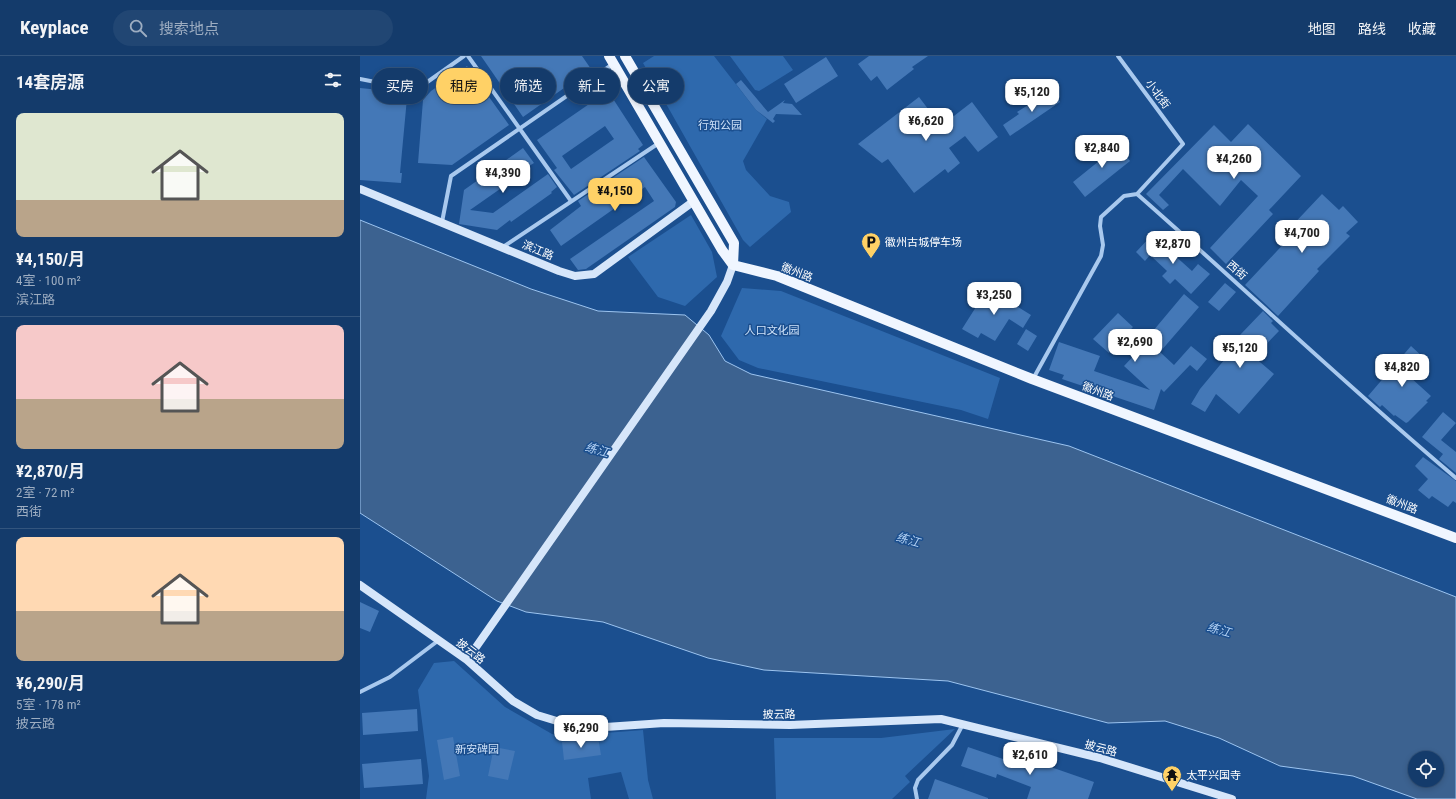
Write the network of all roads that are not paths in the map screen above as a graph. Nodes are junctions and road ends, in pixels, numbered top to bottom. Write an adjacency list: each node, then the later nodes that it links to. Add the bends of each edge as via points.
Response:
1 (464, 56): 6 (street, via 416,90)
2 (468, 56): 7 (street)
3 (1118, 56): 10 (street, 小北街, via 1183,144)
4 (628, 57): 15 (main road, via 734,243)
5 (612, 60): 7 (street); 8 (main road)
6 (360, 79)
7 (520, 129): 12 (street); 13 (street, via 451,176)
8 (660, 142): 11 (main road); 12 (street)
9 (360, 189): 13 (street, 滨江路)
10 (1137, 194): 16 (street, via 1124,196 1101,217 1101,256); 17 (street, 西街, via 1387,420)
11 (694, 201): 14 (street, 滨江路, via 588,276 575,276 559,271); 15 (main road)
12 (571, 202): 14 (street)
13 (442, 222): 14 (street, 滨江路)
14 (503, 247)
15 (733, 265): 16 (main road, 徽州路, via 777,276); 21 (street, via 712,311)
16 (1032, 379): 18 (main road, 徽州路)
17 (1456, 478)
18 (1456, 538)
19 (360, 585): 20 (street, 披云路)
20 (439, 640): 21 (street, 披云路); 22 (street, via 390,678)
21 (467, 660): 23 (street, 披云路, via 524,709 550,720 581,727 664,723 812,724 931,719)
22 (360, 692)
23 (963, 724): 24 (street, via 952,745 918,780 915,788); 25 (street, 披云路, via 1100,758)
24 (917, 799)
25 (1232, 799)

